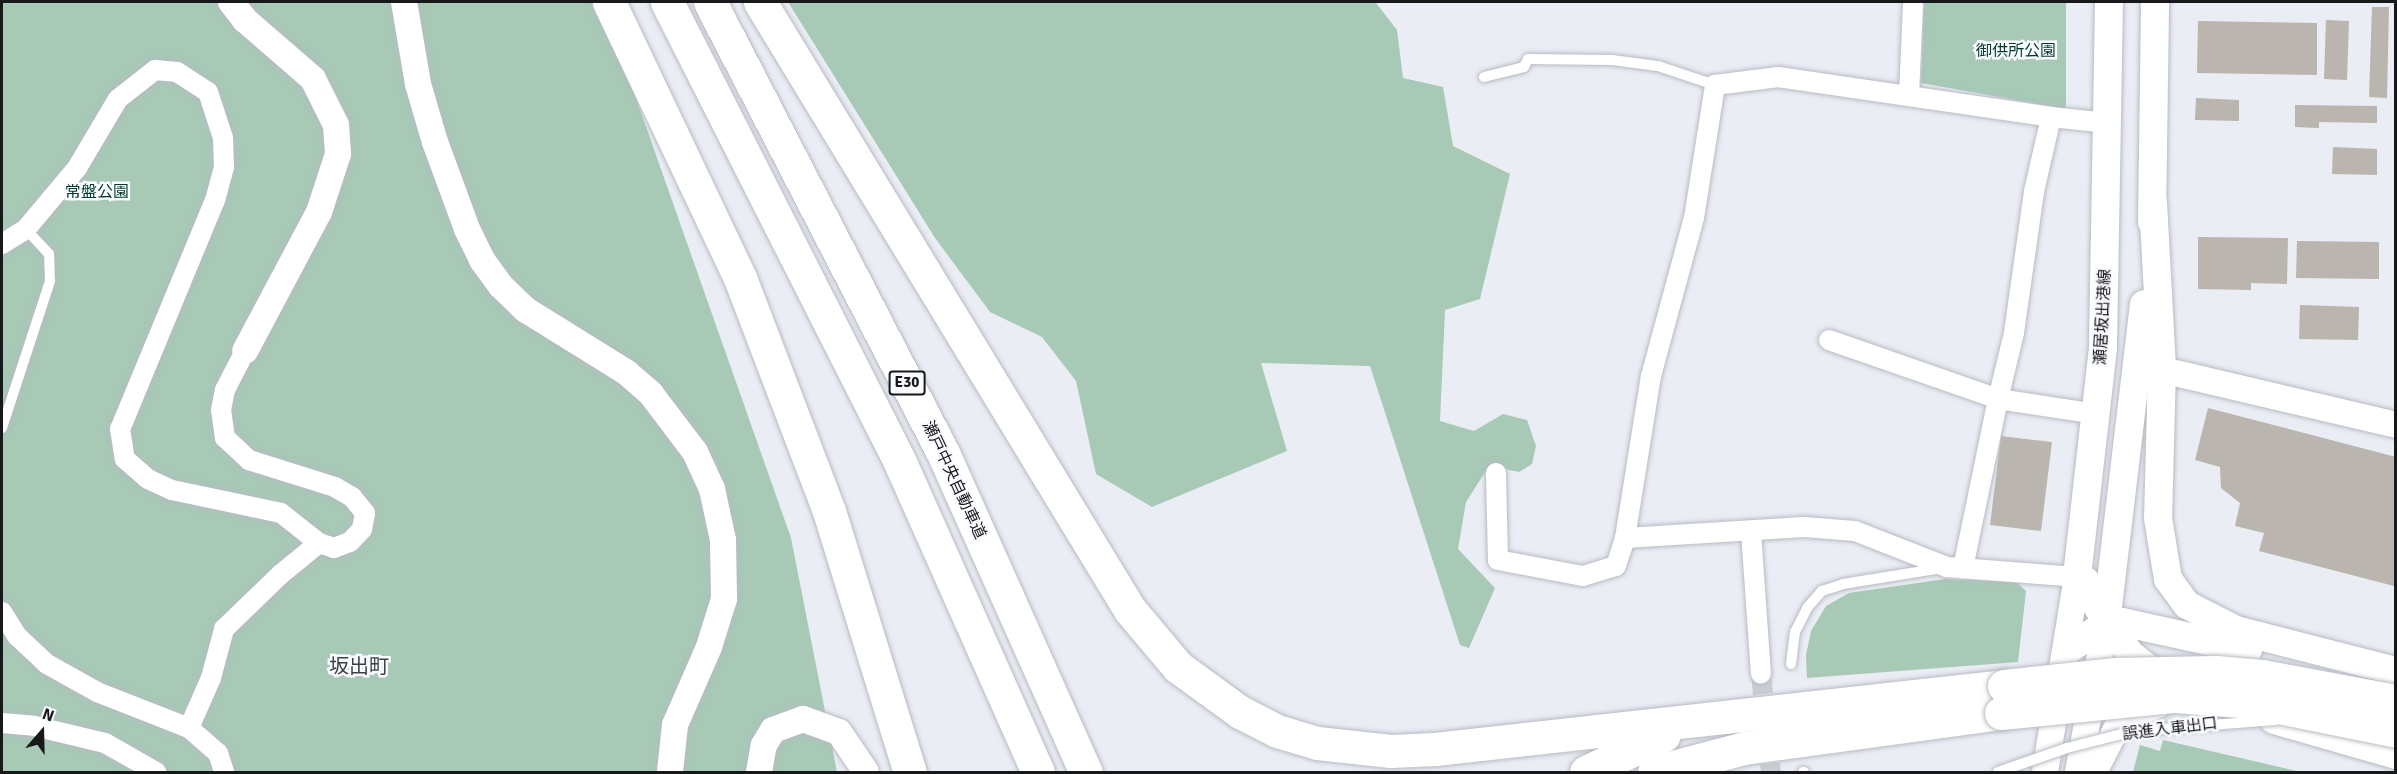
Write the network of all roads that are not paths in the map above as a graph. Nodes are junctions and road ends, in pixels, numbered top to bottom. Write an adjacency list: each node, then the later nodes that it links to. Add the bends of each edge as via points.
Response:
1 (231, 2): 18 (street, via 244,20 313,79 336,125 338,154 319,212)
2 (404, 2): 49 (street, via 429,123 467,230 482,260 526,310 626,372 651,394 695,452 712,489 723,540 724,599 710,647 675,725)
3 (609, 2): 52 (highway, via 744,289 830,511)
4 (666, 2): 53 (highway, E30, via 898,460)
5 (710, 2): 54 (highway, 瀬戸中央自動車道 / E30, via 943,453)
6 (760, 2): 40 (highway, via 1103,568 1152,640 1207,690 1277,731 1352,749 1435,749)
7 (1913, 2): 12 (street)
8 (2109, 2): 14 (main road, 瀬居坂出港線)
9 (2155, 2): 19 (main road)
10 (1484, 77): 11 (lane, via 1524,66 1528,59 1612,60 1658,66)
11 (1715, 86): 12 (street, via 1779,77); 26 (street, via 1694,218 1651,376)
12 (1909, 95): 13 (street)
13 (2051, 117): 14 (street); 20 (street, via 2034,192 2014,333)
14 (2108, 123): 21 (main road, 瀬居坂出港線, via 2103,348)
15 (26, 229): 16 (street); 23 (lane, via 49,254 50,281); 27 (street, via 76,168 118,99 155,70 177,72 207,92 223,138 224,167 215,200 120,429 125,459 148,479 172,490 281,513)
16 (2, 244)
17 (1829, 340): 20 (street)
18 (245, 351): 27 (street, via 225,390 221,410 225,438 249,460 335,487 352,497 364,513 362,530 350,542 334,548)
19 (2150, 366): 22 (street); 30 (main road); 35 (main road, via 2159,535 2163,564 2176,593 2199,613 2236,630)
20 (1998, 399): 21 (street); 28 (street)
21 (2096, 414): 29 (main road, 瀬居坂出港線)
22 (2396, 425)
23 (2, 428)
24 (1496, 473): 26 (street, via 1498,560 1583,576 1616,566)
25 (1751, 532): 26 (street); 28 (street, via 1804,527 1855,531); 36 (street)
26 (1625, 538)
27 (319, 543): 43 (street, via 280,574 224,629 211,678)
28 (1955, 567): 29 (street); 34 (lane, via 1843,584 1822,591 1795,632)
29 (2077, 577): 30 (street); 32 (main road); 33 (street)
30 (2112, 580): 32 (main road)
31 (2, 612): 43 (street, via 17,636 47,664 97,693)
32 (2106, 623): 33 (main road); 35 (main road, via 2131,624 2248,650); 39 (main road, via 2148,670 2177,687); 60 (street)
33 (2067, 651): 59 (street)
34 (1791, 664)
35 (2396, 673)
36 (1761, 674)
37 (2002, 700): 38 (highway, bridge, via 2115,674 2216,672 2262,676); 40 (highway); 41 (highway, bridge, via 2175,696 2254,702); 45 (highway)
38 (2396, 701)
39 (2233, 708): 46 (main road); 61 (street, via 2189,704 2145,707 2128,716 2116,729)
40 (1708, 718): 55 (highway, via 1625,751)
41 (2348, 720): 44 (highway, bridge); 58 (lane, 誤進入車出口, bridge, via 2181,725 2133,731)
42 (2, 723): 47 (street, via 34,726 105,744)
43 (189, 728): 48 (street, via 218,753)
44 (2396, 731)
45 (1744, 748): 56 (highway); 57 (highway)
46 (2396, 755)
47 (156, 772)
48 (224, 772)
49 (670, 772)
50 (759, 772): 51 (street, via 764,745 773,730 803,718 839,732)
51 (866, 772)
52 (910, 772)
53 (1038, 772)
54 (1086, 772)
55 (1586, 772)
56 (1654, 772)
57 (1698, 772)
58 (1998, 772)
59 (2045, 772)
60 (2078, 772)
61 (2094, 772)

